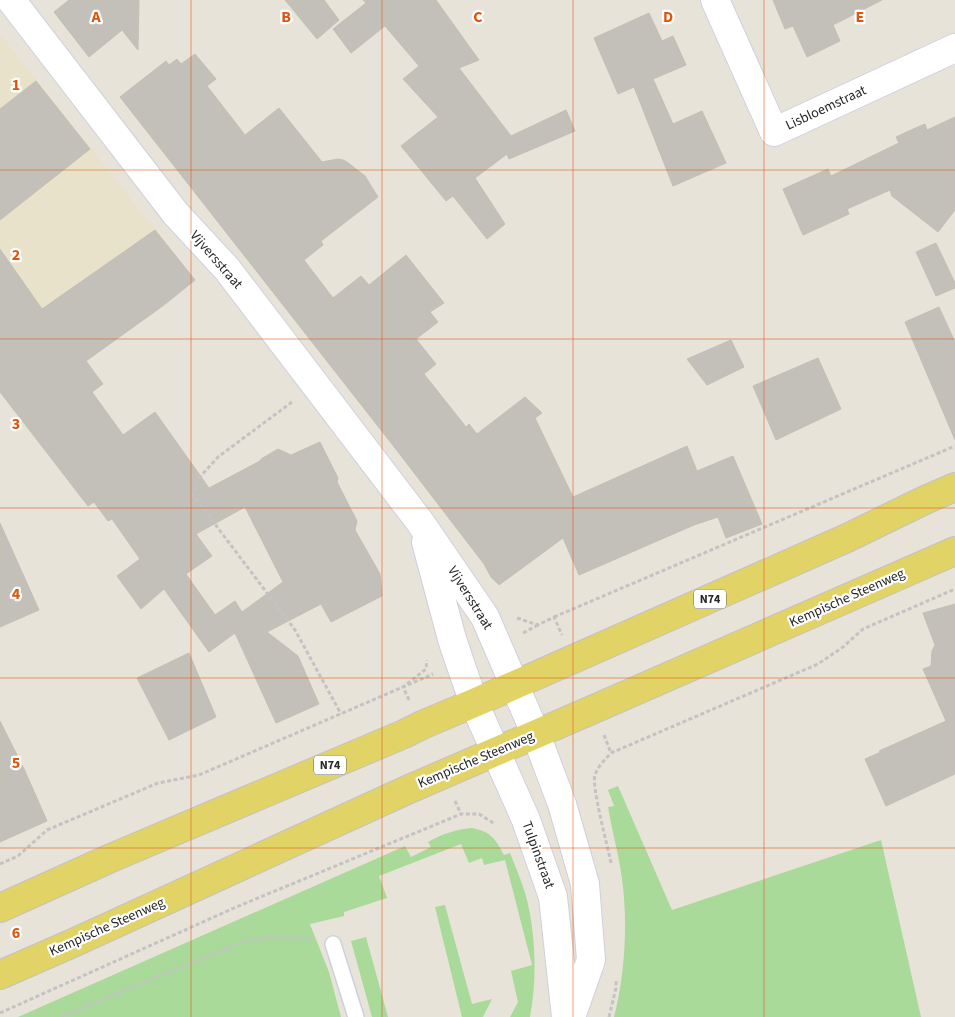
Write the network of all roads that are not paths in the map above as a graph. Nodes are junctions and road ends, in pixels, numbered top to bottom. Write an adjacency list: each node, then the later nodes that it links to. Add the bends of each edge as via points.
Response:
1 (10, 0): 5 (street, Vijversstraat, via 176,214 227,269)
2 (715, 0): 3 (street, Lisbloemstraat, via 774,132)
3 (955, 48)
4 (955, 487): 7 (main road, N74, via 848,538)
5 (420, 522): 7 (street, Vijversstraat, via 485,617); 8 (street, Vijversstraat, via 452,639)
6 (955, 551): 9 (main road, Kempische Steenweg)
7 (514, 684): 8 (main road, N74); 9 (street, Vijversstraat)
8 (474, 703): 10 (street, Tulpinstraat); 11 (main road, N74)
9 (536, 734): 10 (main road, Kempische Steenweg); 16 (street, via 562,804 585,884 591,960)
10 (497, 752): 13 (main road, Kempische Steenweg); 15 (street, Tulpinstraat, via 532,835 553,897)
11 (0, 908)
12 (333, 944): 14 (lane)
13 (0, 975)
14 (356, 1017)
15 (566, 1017)
16 (571, 1017)

